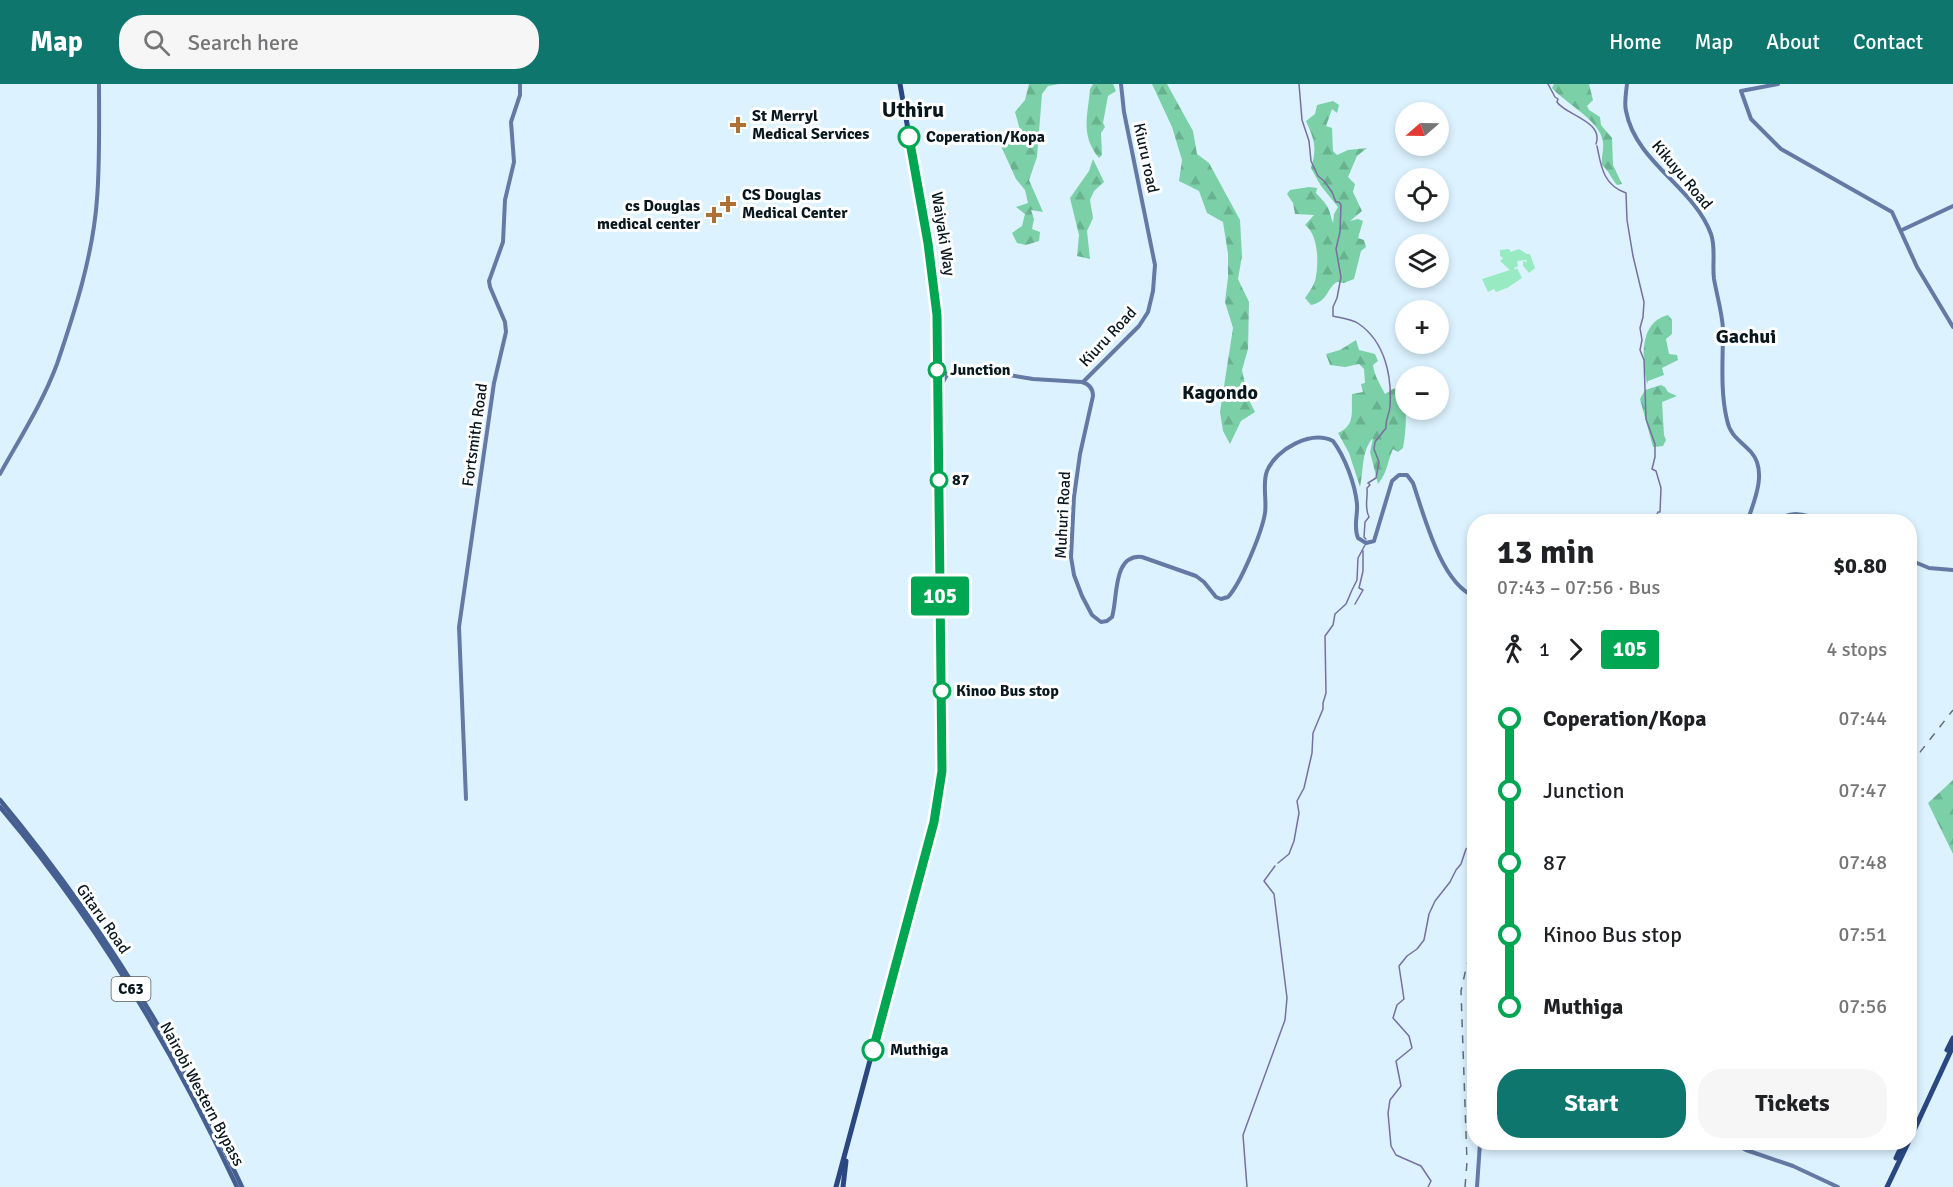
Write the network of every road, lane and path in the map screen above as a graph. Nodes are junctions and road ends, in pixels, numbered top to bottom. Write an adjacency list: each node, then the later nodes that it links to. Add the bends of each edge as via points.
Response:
1 (99, 84): 16 (main road, via 97,201 84,274 56,364)
2 (520, 84): 22 (main road, Fortsmith Road, via 511,122 514,162 505,200 503,242 489,281 506,332 494,383 459,627)
3 (901, 84): 11 (highway, Waiyaki Way, via 936,272); 15 (highway, Waiyaki Way, via 935,291)
4 (1121, 84): 9 (main road, Kiuru road)
5 (1627, 84): 17 (main road, Kikuyu Road, via 1625,110 1639,142 1687,196 1711,235 1722,319 1726,416 1732,433 1754,456 1759,469)
6 (1778, 84): 8 (main road, via 1741,91 1751,119 1781,149 1892,212)
7 (1953, 206): 8 (main road)
8 (1902, 230): 10 (main road, via 1917,267)
9 (1149, 236): 13 (main road, Kiuru Road, via 1155,268 1148,312 1139,326)
10 (1953, 327)
11 (941, 367): 12 (main road); 14 (highway, Waiyaki Way)
12 (947, 375): 13 (main road, via 973,369); 14 (main road)
13 (1082, 382): 20 (main road, Muhuri Road, via 1089,384 1093,396 1074,497 1071,557 1082,596 1098,620 1113,617 1118,580 1126,564 1135,557 1196,576 1216,597 1228,597 1263,520 1267,470 1291,445 1316,438 1333,441 1341,456 1355,496 1358,538 1366,543 1374,541 1392,481 1407,475 1441,557)
14 (941, 385): 15 (highway, Waiyaki Way)
15 (940, 425): 21 (highway)
16 (0, 474)
17 (1750, 514)
18 (1917, 563): 19 (main road)
19 (1953, 570)
20 (1467, 592)
21 (943, 691): 34 (highway, via 938,801); 34 (highway, via 945,773 941,803)
22 (466, 799)
23 (0, 800): 33 (main road, Gitaru Road / C63, via 140,995 194,1089)
24 (0, 807): 32 (main road, Nairobi Western Bypass / C63, via 98,937 196,1101)
25 (1953, 1038): 27 (highway)
26 (1953, 1046): 28 (highway)
27 (1917, 1115)
28 (1917, 1124)
29 (1480, 1150): 35 (main road)
30 (1746, 1150): 36 (main road)
31 (1902, 1150): 37 (highway)
32 (237, 1187)
33 (243, 1187)
34 (839, 1187)
35 (1477, 1187)
36 (1838, 1187)
37 (1885, 1187)

